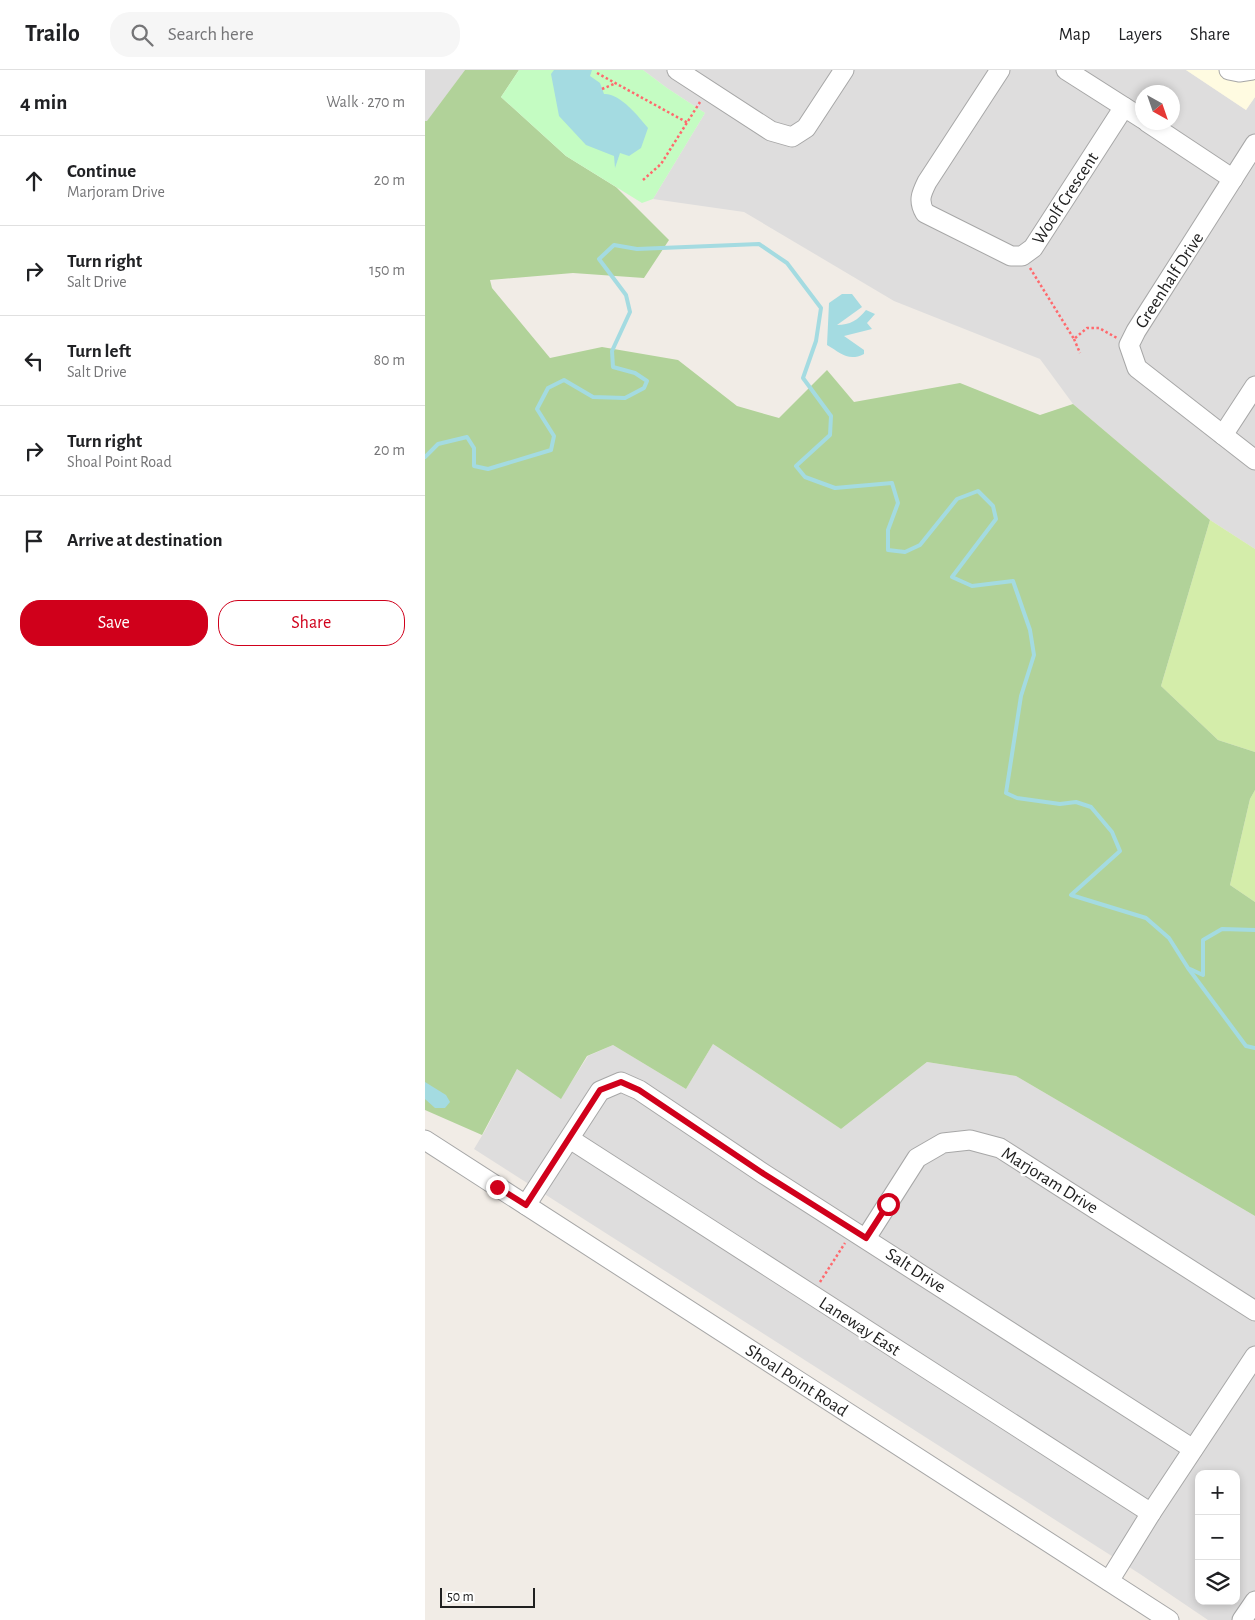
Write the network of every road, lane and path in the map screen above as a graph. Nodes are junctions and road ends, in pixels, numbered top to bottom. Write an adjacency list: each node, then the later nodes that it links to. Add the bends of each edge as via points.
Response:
1 (677, 70): 10 (street)
2 (844, 70): 10 (street, via 806,128 792,137 771,131)
3 (1000, 70): 18 (street, Woolf Crescent, via 927,182 920,204 925,214 1011,256)
4 (1066, 70): 11 (street)
5 (1229, 70): 6 (street)
6 (1252, 70)
7 (597, 73): 8 (path)
8 (616, 83): 9 (path); 13 (path)
9 (602, 89)
10 (708, 90): 13 (path)
11 (1124, 107): 12 (street); 18 (street, Woolf Crescent, via 1033,248)
12 (1135, 114)
13 (687, 123): 17 (path, via 661,164)
14 (1159, 130): 16 (street)
15 (1255, 144): 16 (street, Greenhalf Drive)
16 (1233, 179): 20 (street, Greenhalf Drive)
17 (643, 180)
18 (1023, 256): 19 (path)
19 (1074, 339): 20 (path, via 1087,328 1099,328); 21 (path)
20 (1129, 344): 23 (street, Greenhalf Drive, via 1137,368)
21 (1080, 352)
22 (1255, 386): 23 (street)
23 (1223, 435): 24 (street, Greenhalf Drive)
24 (1255, 460)
25 (569, 1139): 27 (street, Salt Drive); 28 (street, Salt Drive, via 600,1090 621,1082 639,1090); 29 (street, Laneway East)
26 (425, 1140): 27 (street, Shoal Point Road)
27 (526, 1205): 34 (street, Shoal Point Road)
28 (857, 1238): 29 (path); 30 (street, Marjoram Drive, via 917,1158 943,1143 970,1140 1000,1148); 32 (street, Salt Drive)
29 (811, 1295): 33 (street, Laneway East)
30 (1255, 1310)
31 (1255, 1356): 32 (street)
32 (1193, 1449): 33 (street)
33 (1151, 1513): 34 (street)
34 (1109, 1581): 36 (street, Shoal Point Road)
35 (1255, 1601): 37 (street)
36 (1169, 1620)
37 (1242, 1620)

